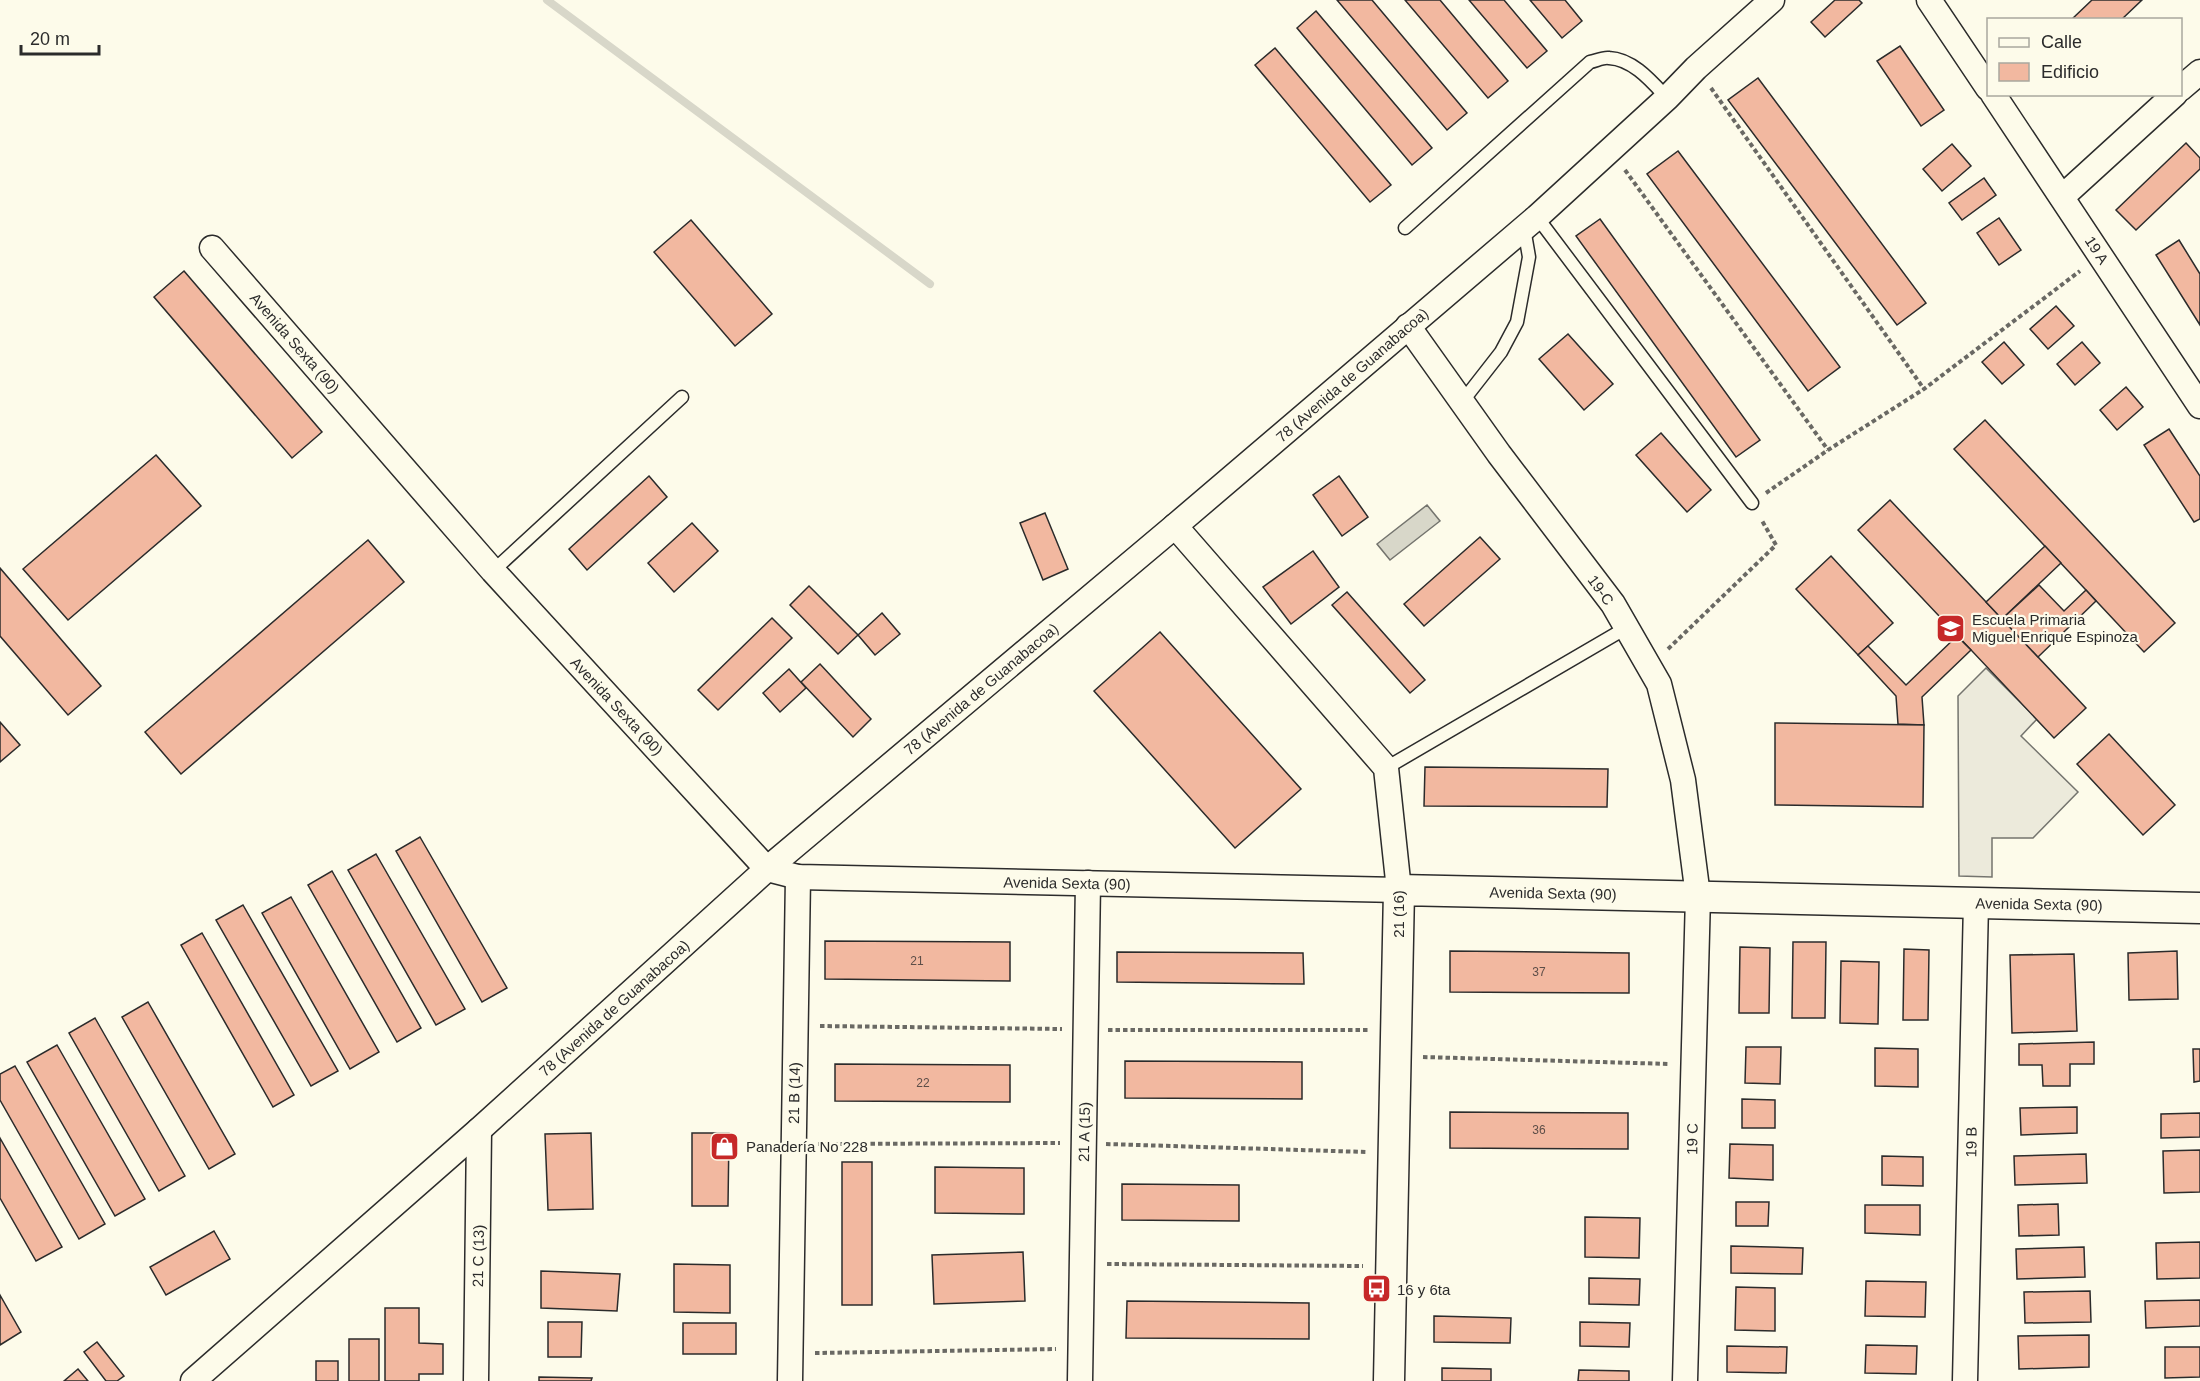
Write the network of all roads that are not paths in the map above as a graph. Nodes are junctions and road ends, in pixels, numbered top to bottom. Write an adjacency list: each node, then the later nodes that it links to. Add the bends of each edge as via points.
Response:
1 (1772, 0): 8 (street, 78 (Avenida de Guanabacoa))
2 (1929, 0): 4 (street)
3 (2200, 72): 5 (street)
4 (1987, 85)
5 (2182, 88)
6 (1994, 96): 9 (street, 19 A)
7 (2173, 96): 9 (street)
8 (1667, 98): 10 (street, 78 (Avenida de Guanabacoa)); 11 (lane, via 1646,75 1624,62 1609,58 1590,62)
9 (2062, 197): 16 (street, 19 A)
10 (1531, 223): 13 (street, 78 (Avenida de Guanabacoa)); 15 (lane, via 1517,322 1501,352); 17 (lane)
11 (1405, 228)
12 (212, 248): 19 (street, Avenida Sexta (90))
13 (1408, 326): 15 (street, 19-C); 18 (street, 78 (Avenida de Guanabacoa))
14 (682, 397): 19 (lane)
15 (1462, 402): 20 (street, 19-C)
16 (2200, 406)
17 (1752, 503)
18 (1175, 526): 21 (street); 22 (street, 78 (Avenida de Guanabacoa))
19 (493, 572): 22 (street, Avenida Sexta (90))
20 (1626, 628): 21 (lane); 26 (street, 19-C, via 1659,684 1683,780)
21 (1386, 768): 25 (street, 21 (16))
22 (767, 869): 23 (street, Avenida Sexta (90)); 29 (street, 78 (Avenida de Guanabacoa))
23 (798, 877): 24 (street, Avenida Sexta (90)); 32 (street, 21 B (14))
24 (1088, 883): 25 (street, Avenida Sexta (90)); 33 (street, 21 A (15))
25 (1399, 890): 26 (street, Avenida Sexta (90)); 34 (street, 21 (16))
26 (1698, 897): 27 (street, Avenida Sexta (90)); 35 (street, 19 C)
27 (1976, 903): 28 (street, Avenida Sexta (90)); 36 (street, 19 B)
28 (2200, 908)
29 (479, 1130): 30 (street, 78 (Avenida de Guanabacoa)); 31 (street, 21 C (13))
30 (193, 1381)
31 (476, 1381)
32 (790, 1381)
33 (1080, 1381)
34 (1389, 1381)
35 (1685, 1381)
36 (1965, 1381)

